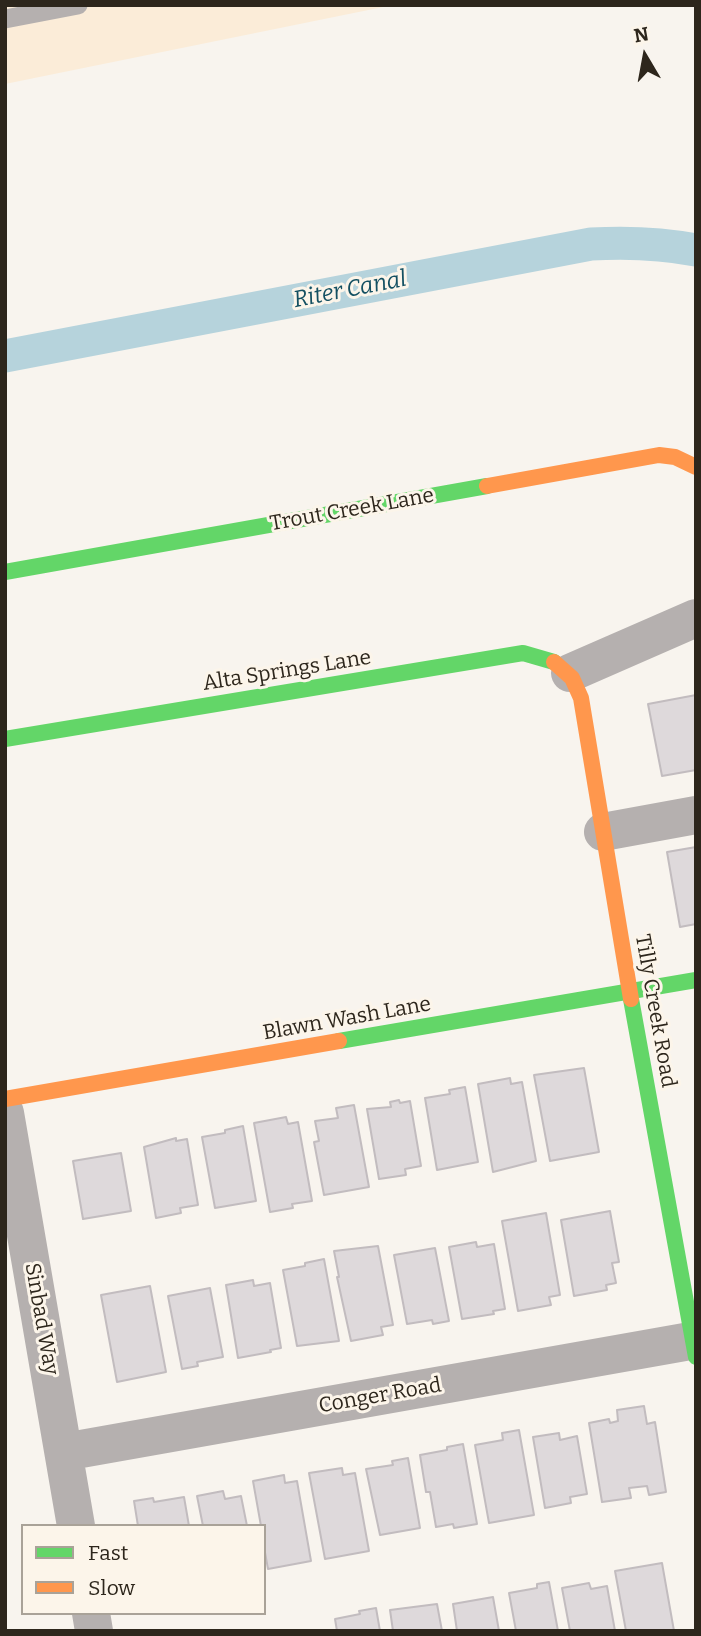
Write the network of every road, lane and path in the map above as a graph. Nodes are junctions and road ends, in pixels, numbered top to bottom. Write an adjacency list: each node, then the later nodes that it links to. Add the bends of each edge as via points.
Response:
1 (78, 5): 2 (lane)
2 (5, 19)
3 (696, 467): 4 (street, Trout Creek Lane, via 679,456 652,456)
4 (5, 572)
5 (696, 618): 6 (street)
6 (569, 673): 7 (street, Alta Springs Lane, via 550,658 523,653); 9 (street, Tilly Creek Road, via 580,698)
7 (5, 739)
8 (696, 815): 9 (street)
9 (603, 832): 11 (street, Tilly Creek Road)
10 (696, 980): 11 (street, Blawn Wash Lane)
11 (630, 991): 12 (street, Blawn Wash Lane); 14 (street, Tilly Creek Road)
12 (5, 1100)
13 (5, 1112): 15 (street, Sinbad Way)
14 (695, 1346): 15 (street, Conger Road)
15 (64, 1452): 16 (street, Sinbad Way)
16 (76, 1524)

